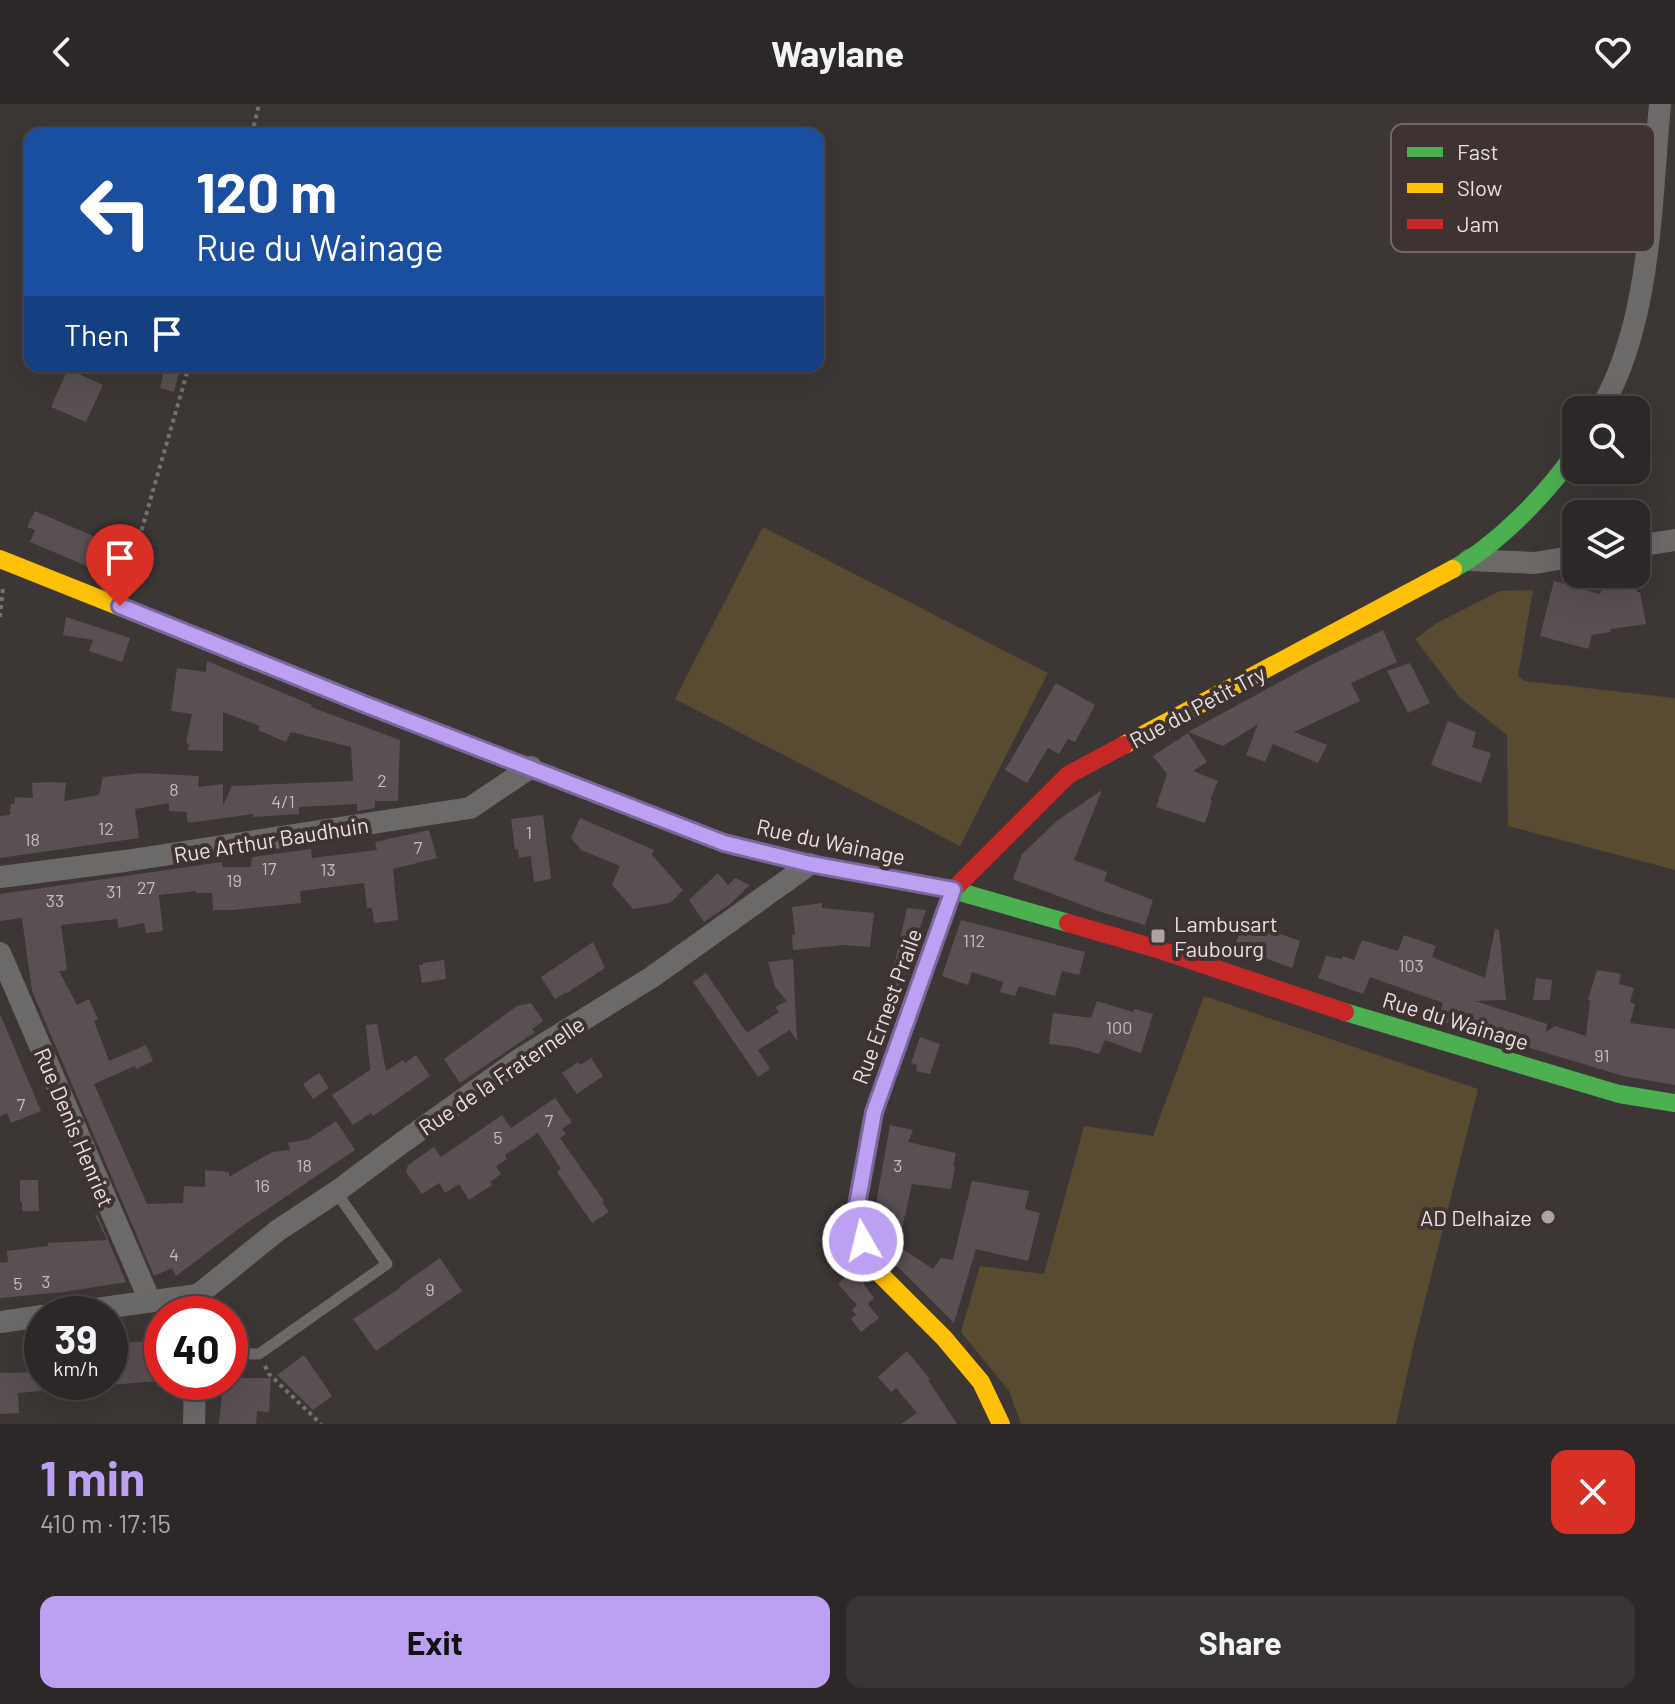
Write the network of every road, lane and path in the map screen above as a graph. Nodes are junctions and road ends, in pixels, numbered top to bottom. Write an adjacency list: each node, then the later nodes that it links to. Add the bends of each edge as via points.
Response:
1 (259, 104): 3 (path)
2 (1660, 104): 4 (street)
3 (253, 128)
4 (1655, 157)
5 (1646, 252): 7 (street, via 1633,332)
6 (187, 372): 14 (path)
7 (1608, 396)
8 (1562, 473): 13 (main road, Rue du Petit Try)
9 (1675, 540): 10 (street)
10 (1650, 544)
11 (1562, 558): 13 (street, via 1535,563)
12 (0, 559): 14 (main road, Rue du Wainage)
13 (1469, 560): 18 (main road, Rue du Petit Try, via 1068,775)
14 (120, 606): 15 (main road, Rue du Wainage)
15 (531, 767): 16 (main road, Rue du Wainage, via 724,843); 17 (street, Rue Arthur Baudhuin, via 470,808)
16 (810, 864): 18 (main road, Rue du Wainage); 21 (street, Rue de la Fraternelle, via 652,977 520,1059)
17 (0, 877)
18 (953, 890): 20 (main road, Rue du Wainage, via 1154,948 1388,1026 1619,1094); 31 (main road, Rue Ernest Praile, via 874,1112 855,1216 871,1265 981,1382)
19 (0, 953): 22 (street, Rue Denis Henriet)
20 (1675, 1103)
21 (336, 1192): 23 (street, Rue de la Fraternelle, via 277,1231); 27 (lane, via 387,1264)
22 (148, 1296)
23 (206, 1296)
24 (24, 1319): 25 (street)
25 (0, 1322)
26 (248, 1354): 27 (lane)
27 (259, 1354): 30 (path, via 269,1374)
28 (195, 1400): 29 (street)
29 (194, 1424)
30 (321, 1424)
31 (1001, 1424)

